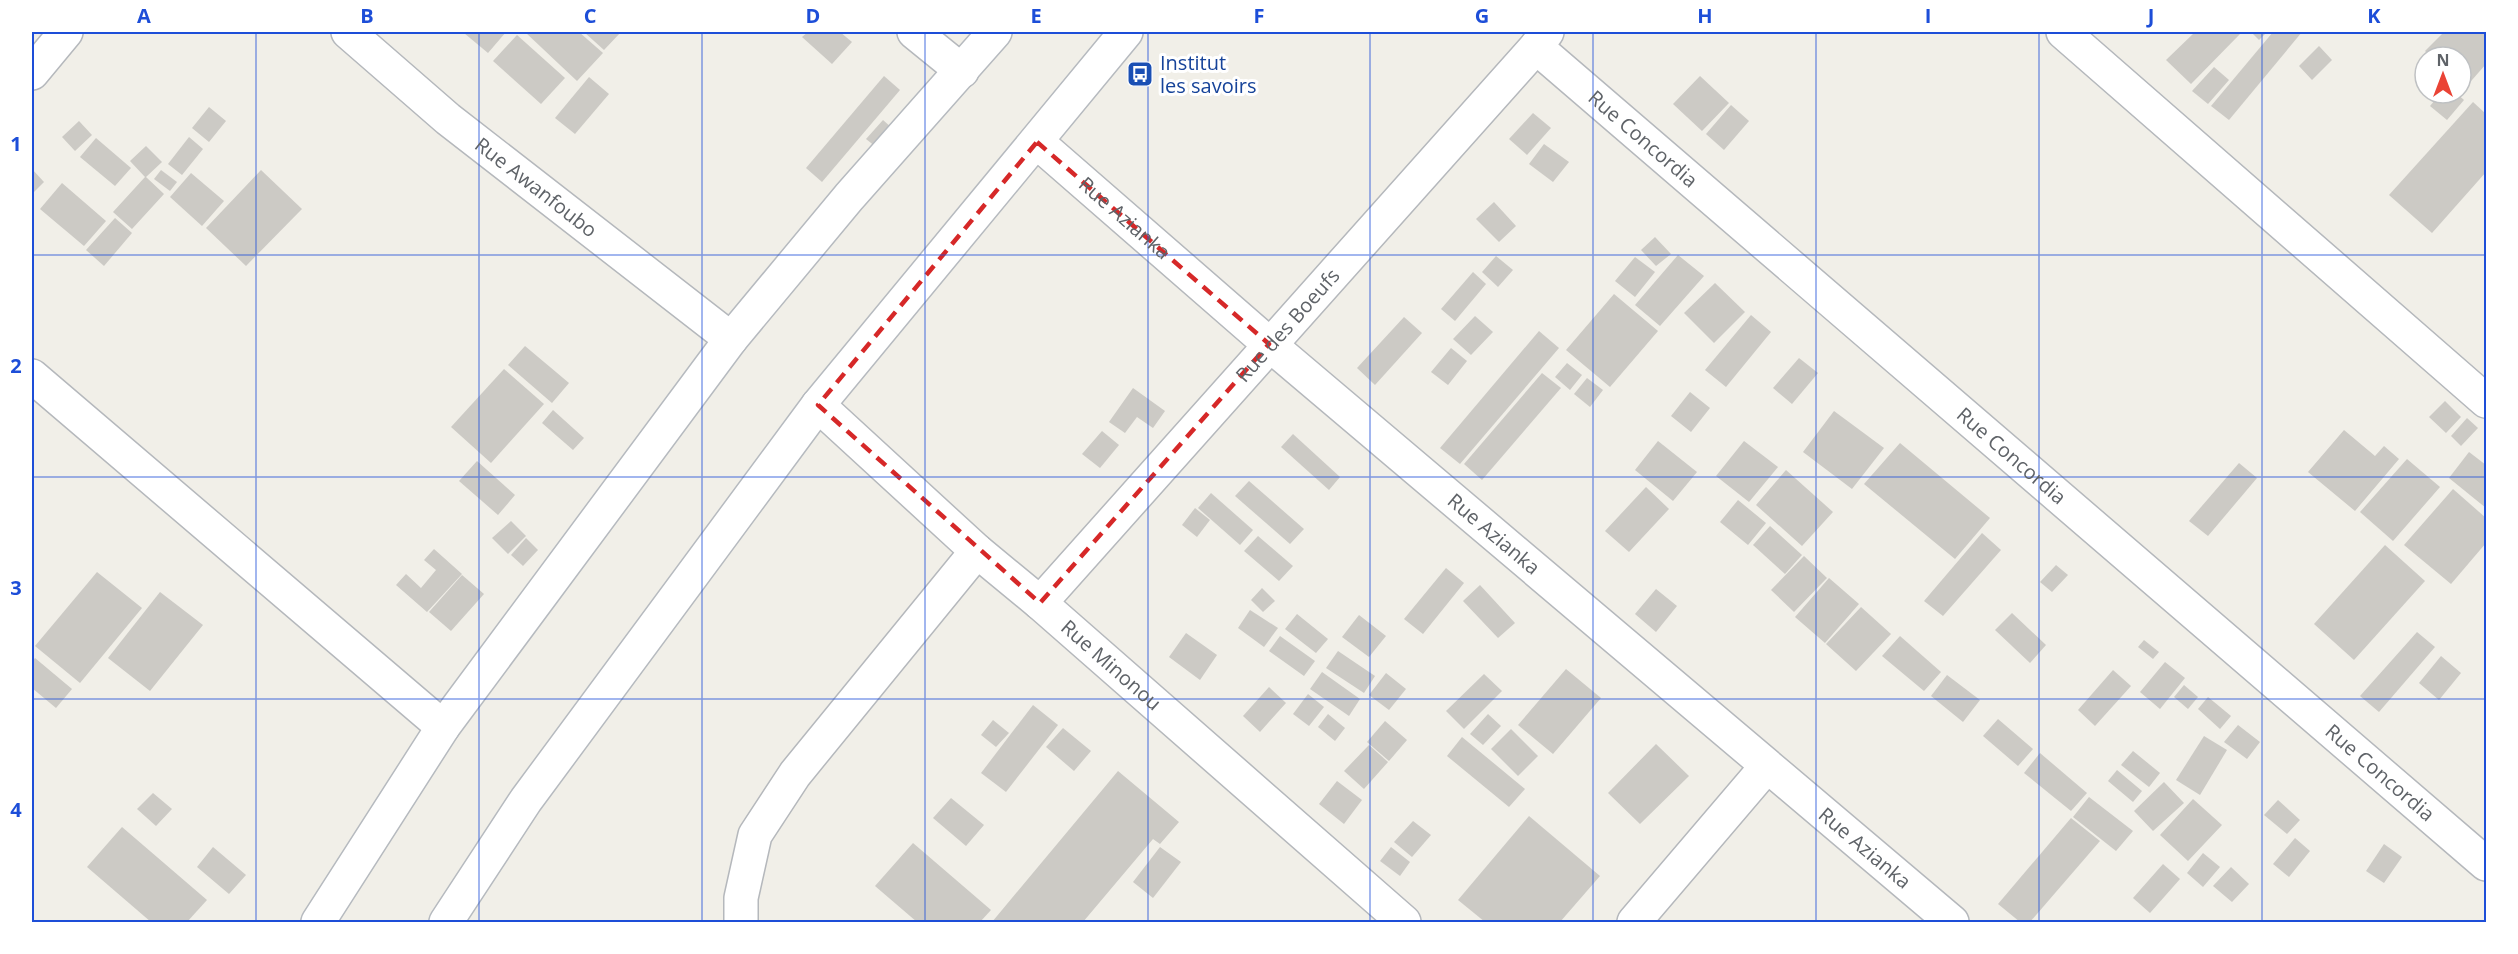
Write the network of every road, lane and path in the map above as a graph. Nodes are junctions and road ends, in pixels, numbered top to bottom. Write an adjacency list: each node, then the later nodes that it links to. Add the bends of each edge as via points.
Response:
1 (66, 32): 9 (street)
2 (348, 32): 11 (street, Rue Awanfoubo, via 448,119)
3 (914, 32): 8 (street)
4 (995, 32): 8 (street)
5 (1126, 32): 10 (street)
6 (2063, 32): 14 (street)
7 (1542, 39): 12 (street, Rue des Boeufs); 20 (street, Rue Concordia)
8 (962, 70): 11 (street)
9 (32, 74)
10 (1037, 142): 12 (street, Rue Azianka); 15 (street)
11 (731, 339): 18 (street)
12 (1269, 344): 17 (street, Rue des Boeufs); 19 (street, Rue Azianka)
13 (32, 376): 18 (street)
14 (2487, 401)
15 (818, 405): 16 (street, Rue Minonou); 22 (street, via 526,800)
16 (978, 551): 17 (street, Rue Minonou); 23 (street, via 795,774 755,836 741,898)
17 (1040, 603): 24 (street, Rue Minonou)
18 (443, 727): 21 (street)
19 (1767, 766): 25 (street); 26 (street, Rue Azianka)
20 (2487, 864)
21 (318, 922)
22 (446, 922)
23 (741, 922)
24 (1404, 922)
25 (1634, 922)
26 (1952, 922)

